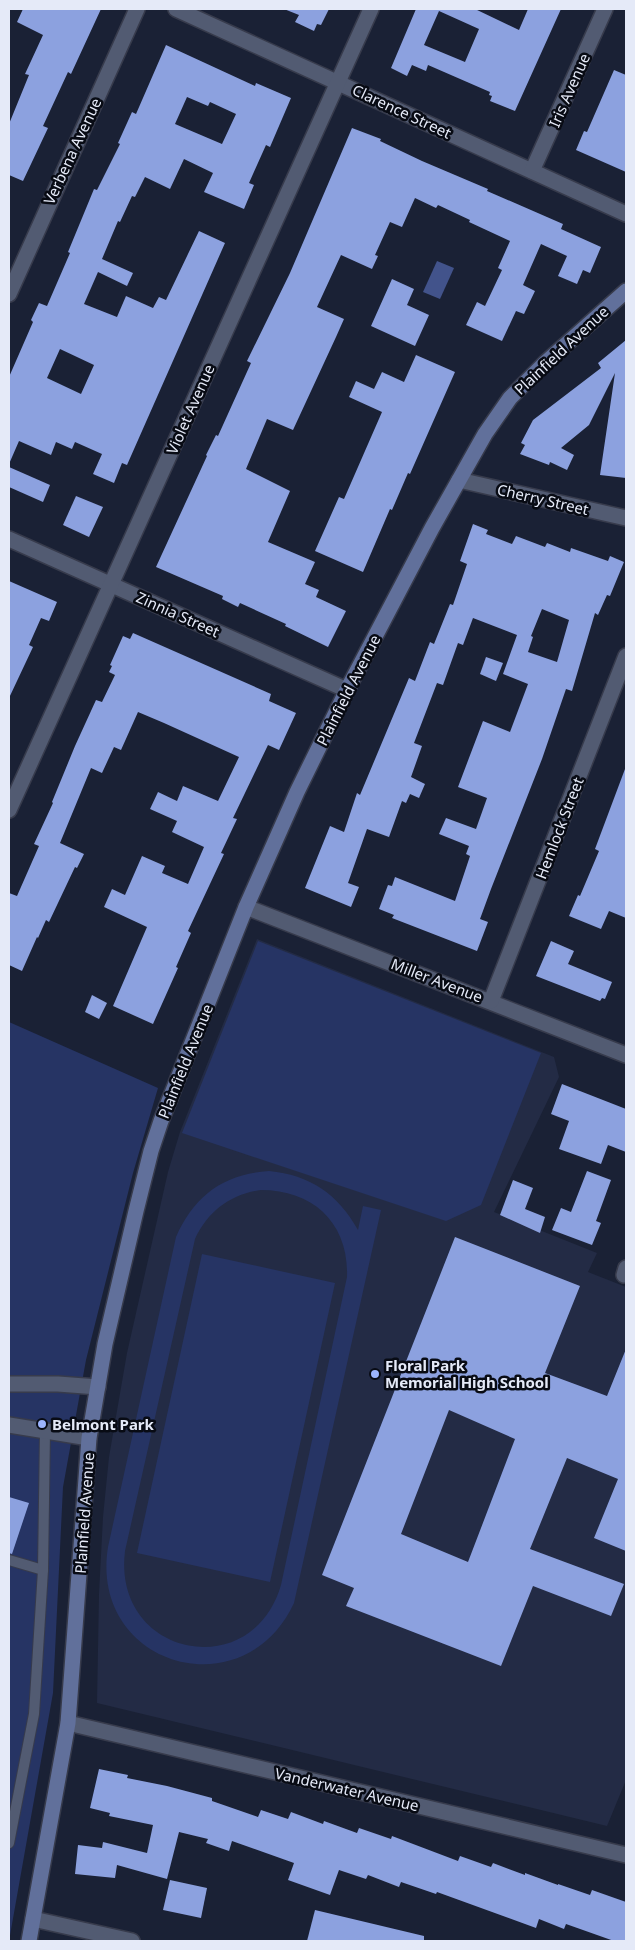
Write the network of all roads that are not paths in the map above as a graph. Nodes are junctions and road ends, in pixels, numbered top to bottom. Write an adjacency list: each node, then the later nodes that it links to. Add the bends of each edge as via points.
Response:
1 (137, 9): 9 (street, Verbena Avenue)
2 (176, 9): 5 (street, Clarence Street)
3 (371, 9): 5 (street, Violet Avenue)
4 (605, 9): 6 (street, Iris Avenue)
5 (338, 81): 6 (street, Clarence Street); 13 (street, Violet Avenue)
6 (532, 171): 7 (street, Clarence Street)
7 (626, 214)
8 (626, 291): 10 (main road, Plainfield Avenue, via 516,390 497,414)
9 (9, 294)
10 (459, 480): 11 (street, Cherry Street); 15 (main road, Plainfield Avenue)
11 (626, 518)
12 (9, 539): 13 (street, Zinnia Street)
13 (111, 585): 15 (street, Zinnia Street); 16 (street, Violet Avenue)
14 (626, 656): 18 (street, Hemlock Street)
15 (347, 690): 17 (main road, Plainfield Avenue)
16 (9, 810)
17 (246, 907): 18 (street, Miller Avenue); 21 (main road, Plainfield Avenue, via 151,1151)
18 (491, 1001): 19 (street, Miller Avenue)
19 (626, 1055)
20 (9, 1384): 21 (street)
21 (98, 1386): 24 (main road, Plainfield Avenue)
22 (9, 1426): 23 (street)
23 (44, 1431): 24 (street); 26 (lane)
24 (89, 1438): 27 (main road, Plainfield Avenue)
25 (9, 1560): 26 (lane)
26 (43, 1570): 28 (lane, via 34,1714)
27 (68, 1723): 29 (street, Vanderwater Avenue); 30 (main road, Plainfield Avenue)
28 (9, 1843)
29 (626, 1855)
30 (33, 1919): 31 (main road, Plainfield Avenue); 32 (street)
31 (29, 1941)
32 (132, 1941)

